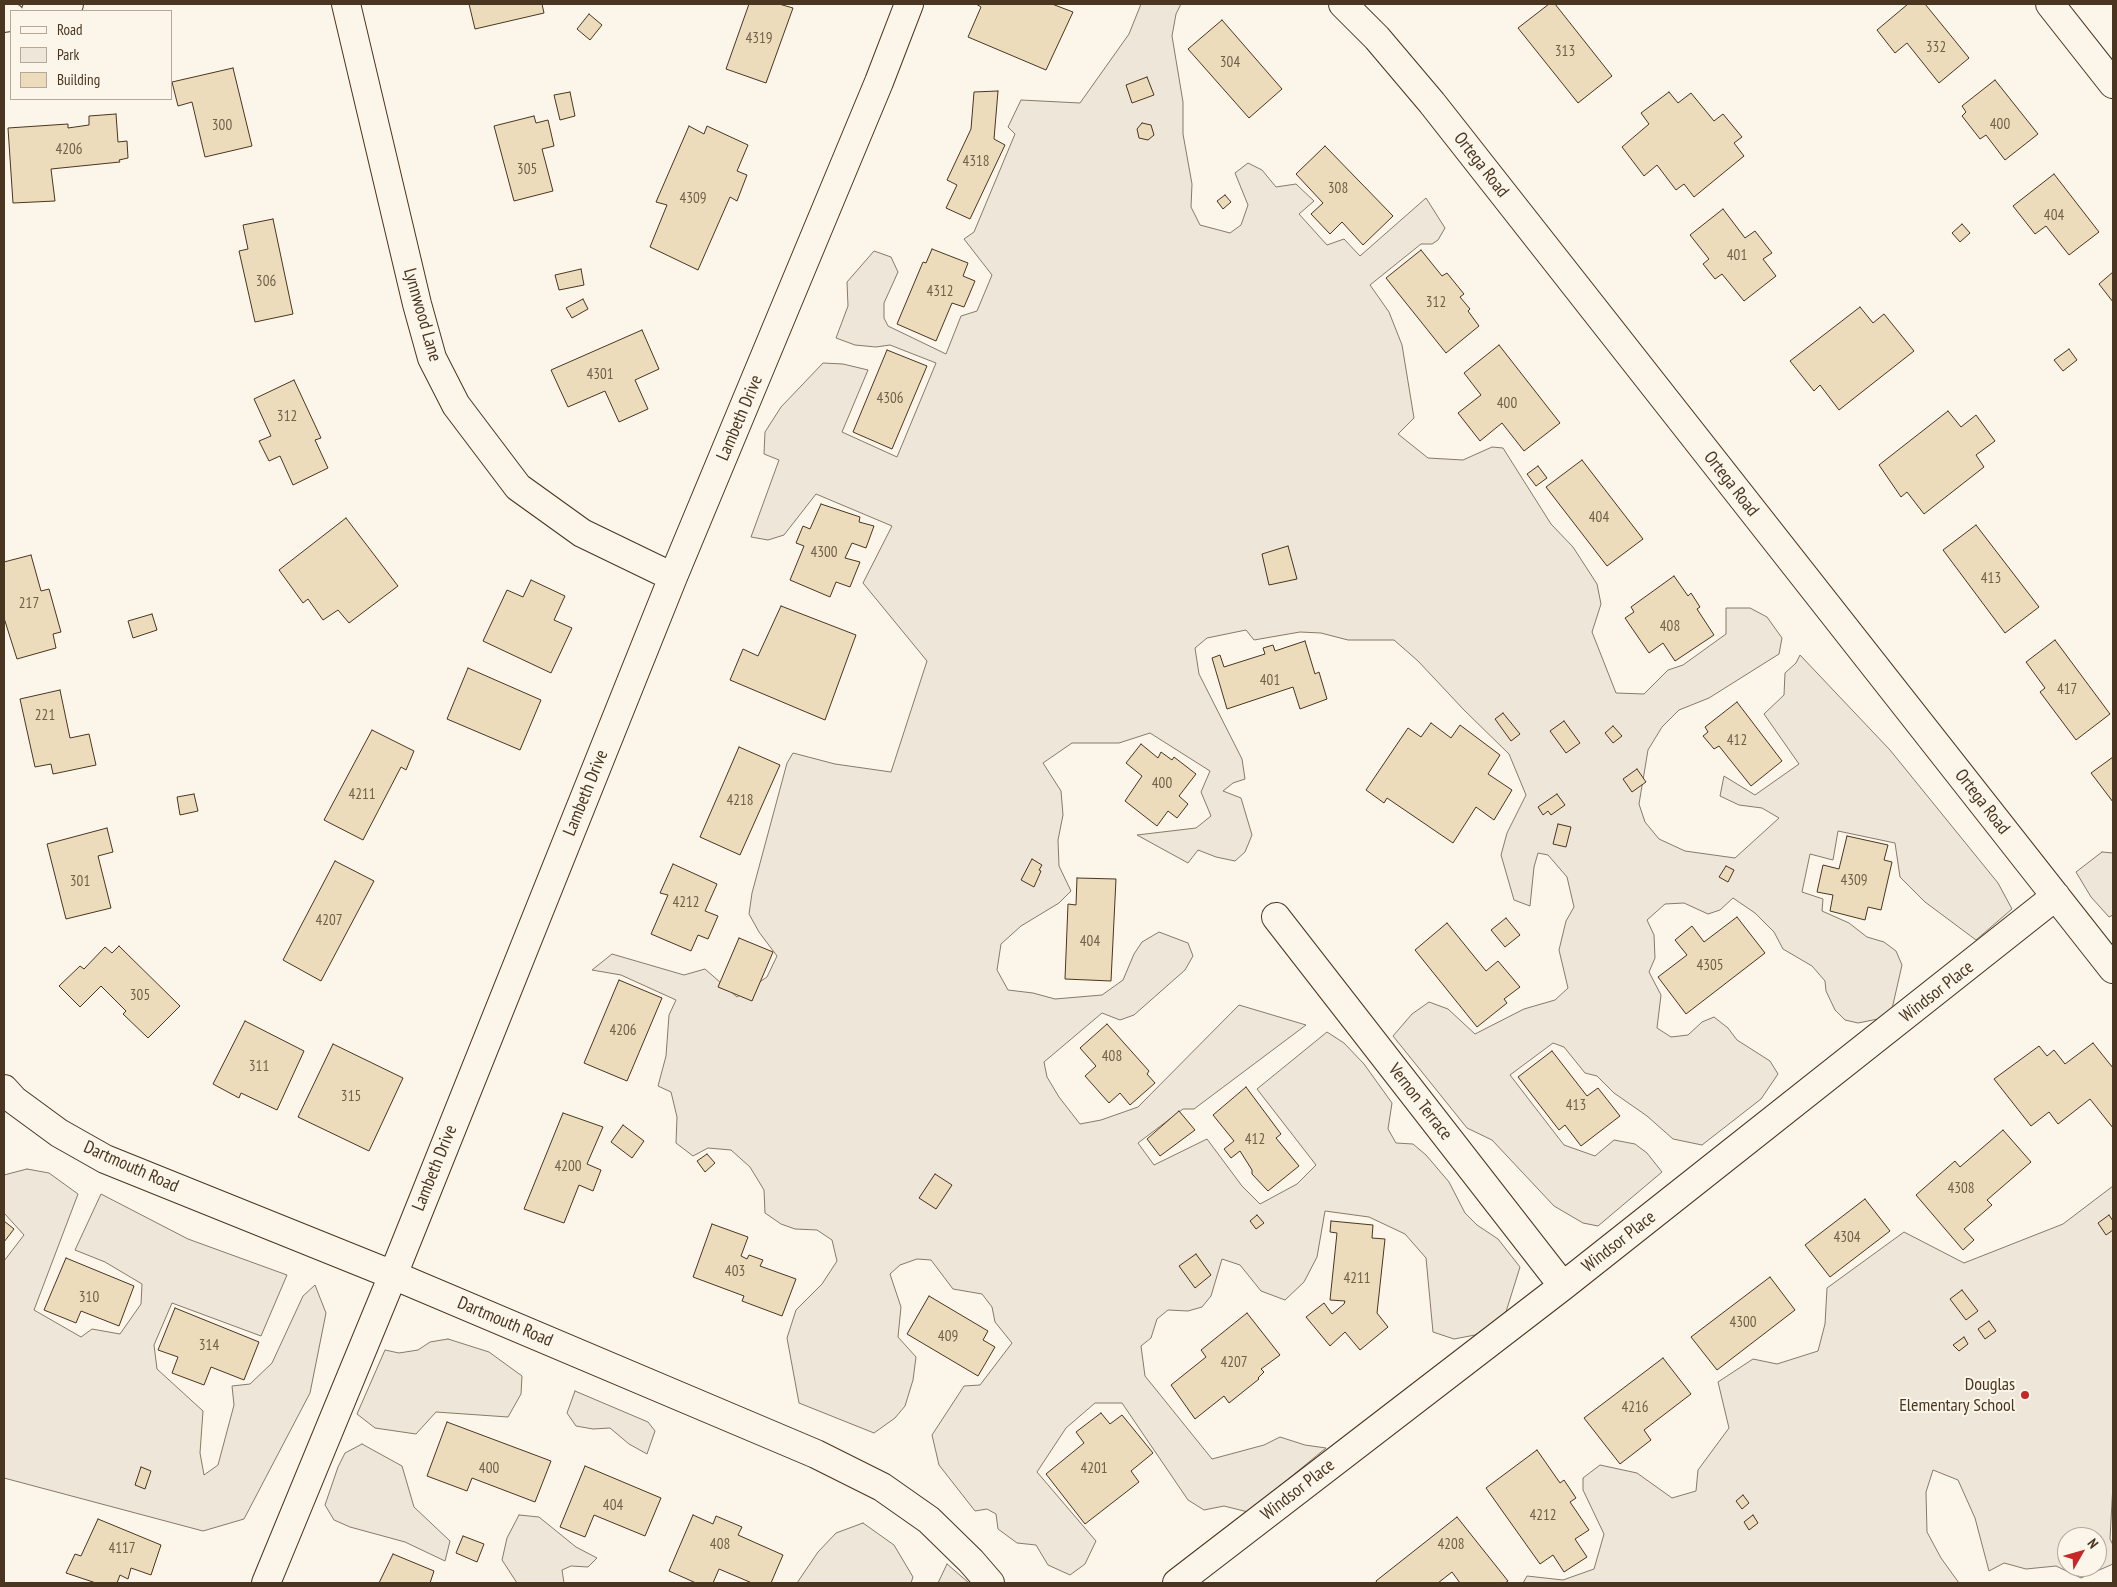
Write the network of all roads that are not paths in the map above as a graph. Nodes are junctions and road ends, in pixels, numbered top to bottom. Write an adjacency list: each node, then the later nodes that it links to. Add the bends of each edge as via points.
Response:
1 (69, 4): 6 (street)
2 (346, 4): 8 (street, Lynnwood Lane, via 417,304 432,358 456,405 518,487 582,533)
3 (910, 4): 8 (street, Lambeth Drive)
4 (1343, 4): 9 (street, Ortega Road, via 1377,38 1432,103)
5 (2050, 4): 7 (street)
6 (41, 10)
7 (2113, 84)
8 (673, 577): 13 (street, Lambeth Drive)
9 (2056, 896): 11 (street, Ortega Road); 14 (street, Windsor Place)
10 (1276, 918): 14 (street, Vernon Terrace)
11 (2113, 969)
12 (4, 1089): 13 (street, Dartmouth Road, via 59,1133 105,1159)
13 (393, 1275): 15 (street, Lambeth Drive); 16 (street, Dartmouth Road, via 816,1454 882,1487 929,1520)
14 (1563, 1286): 17 (street, Windsor Place)
15 (266, 1583)
16 (990, 1583)
17 (1177, 1583)

